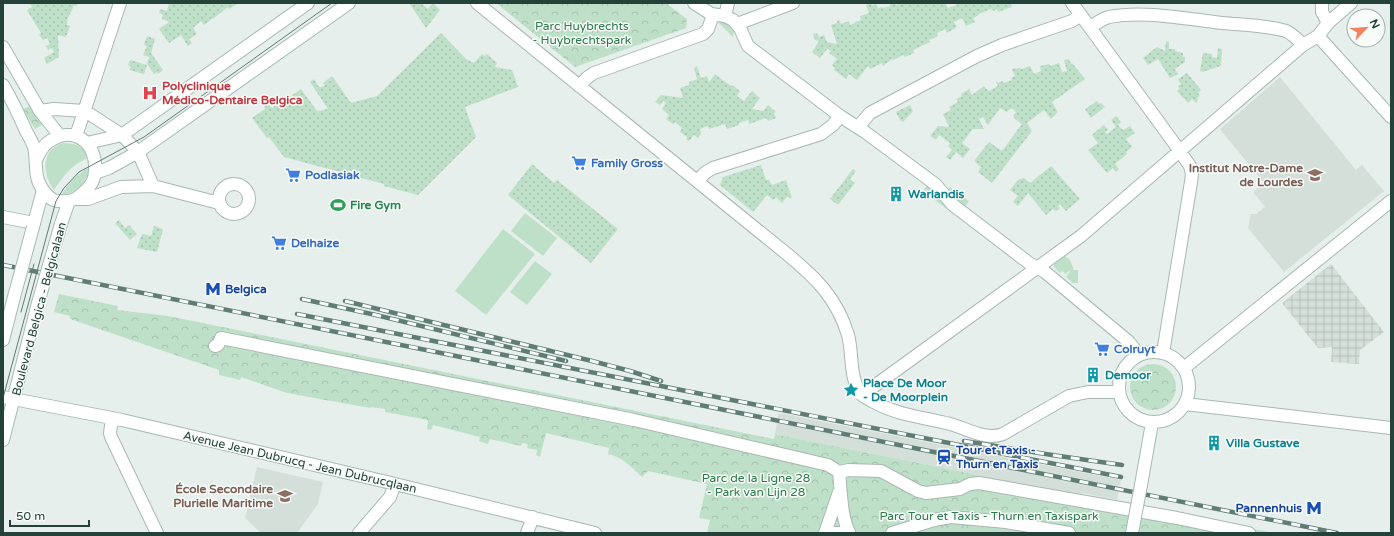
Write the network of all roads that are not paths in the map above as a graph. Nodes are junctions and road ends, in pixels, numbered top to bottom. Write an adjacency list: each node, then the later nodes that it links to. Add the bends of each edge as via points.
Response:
1 (120, 3): 22 (street)
2 (308, 3): 26 (street)
3 (349, 3): 30 (street)
4 (477, 3): 20 (street)
5 (694, 3): 11 (street, via 708,13)
6 (728, 3): 11 (street)
7 (793, 3): 14 (street)
8 (1072, 3): 12 (street)
9 (1322, 3): 13 (street, via 1322,12)
10 (1351, 3): 13 (street)
11 (719, 15): 14 (street); 20 (street, via 703,34 594,73)
12 (1081, 15): 15 (street); 25 (street, via 1072,21 977,56 870,113)
13 (1328, 23): 16 (street)
14 (738, 24): 23 (street, via 748,46)
15 (1090, 28): 17 (street, via 1108,17 1164,17 1282,30 1292,34); 31 (street)
16 (1318, 36): 17 (street); 24 (street)
17 (1303, 45): 31 (street)
18 (3, 47): 21 (street)
19 (3, 85): 32 (street, via 16,107 34,148)
20 (579, 86): 34 (street)
21 (40, 111): 22 (street); 27 (street)
22 (85, 111): 26 (street); 28 (street)
23 (840, 116): 25 (street); 34 (street, via 821,134 713,168 702,174)
24 (1391, 117)
25 (858, 127): 42 (street, via 935,184 953,205)
26 (122, 135): 29 (street); 30 (street)
27 (60, 136): 28 (street); 32 (street, via 45,145)
28 (76, 136): 29 (street)
29 (87, 143): 33 (street, via 95,157)
30 (138, 152): 33 (street); 35 (street)
31 (1180, 152): 42 (street, via 1081,236); 45 (street, via 1190,166 1192,174)
32 (36, 160): 36 (street, via 38,183)
33 (95, 173): 37 (street, via 88,189)
34 (697, 181): 49 (street, via 792,258 823,287 841,315 848,336 854,376)
35 (153, 186): 37 (street, via 121,187); 39 (street)
36 (43, 190): 37 (street, via 56,201); 41 (street)
37 (73, 200): 50 (street, Boulevard Belgica - Belgicalaan, bridge, via 61,224)
38 (1391, 201): 47 (street)
39 (220, 202)
40 (3, 217): 41 (street)
41 (33, 225): 43 (street, bridge)
42 (1038, 268): 46 (street, via 1129,342); 49 (street)
43 (3, 340)
44 (216, 346): 56 (street, via 221,338 634,420 828,464)
45 (1163, 353): 46 (street); 47 (street, via 1176,359)
46 (1139, 355): 48 (street, via 1128,363 1120,376)
47 (1184, 368): 51 (street, via 1189,382)
48 (1119, 392): 49 (street, via 1073,394 1003,434 995,436 899,413); 53 (street, via 1127,410 1142,421)
49 (862, 395)
50 (9, 398): 52 (street, Avenue Jean Dubrucq - Jean Dubrucqlaan); 55 (street, Boulevard Belgica - Belgicalaan)
51 (1185, 404): 53 (street, via 1168,420); 54 (street)
52 (112, 418): 57 (street, Avenue Jean Dubrucq - Jean Dubrucqlaan); 61 (street, via 111,436)
53 (1152, 423): 68 (street, bridge)
54 (1391, 428)
55 (3, 440)
56 (839, 472): 58 (street); 69 (street, via 881,471 924,493 960,489 979,483 1083,499)
57 (395, 484): 59 (street, Avenue Jean Dubrucq - Jean Dubrucqlaan); 62 (street, via 390,497)
58 (840, 489): 60 (street); 65 (street)
59 (533, 517): 63 (street); 64 (street, Avenue Jean Dubrucq - Jean Dubrucqlaan)
60 (828, 529): 65 (street)
61 (157, 533)
62 (359, 533)
63 (526, 533)
64 (595, 533)
65 (850, 533)
66 (892, 533): 67 (street, via 951,517 1006,522)
67 (1069, 533)
68 (1132, 533)
69 (1249, 533)

